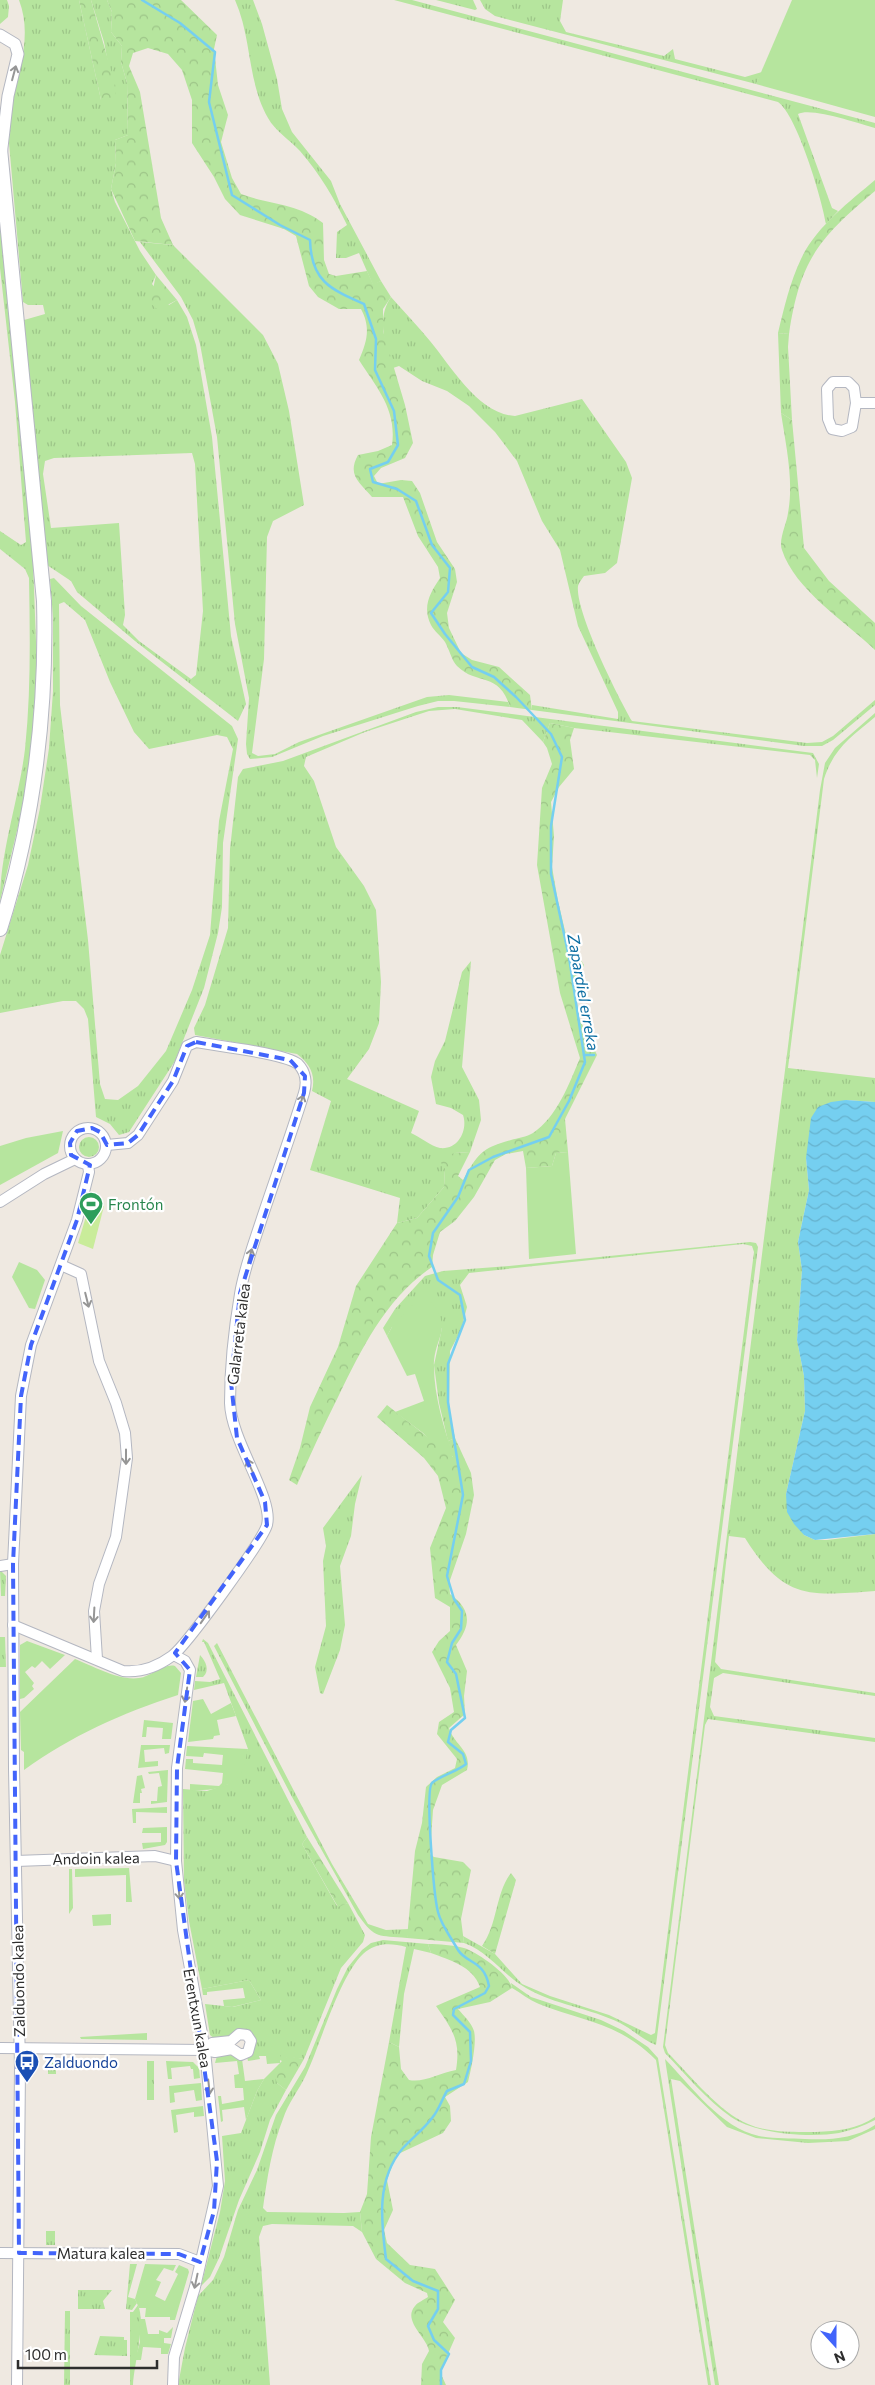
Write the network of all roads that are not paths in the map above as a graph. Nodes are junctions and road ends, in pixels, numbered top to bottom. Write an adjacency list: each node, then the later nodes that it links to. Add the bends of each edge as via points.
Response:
1 (0, 35): 2 (street, one-way to 1, via 18,54 15,44)
2 (0, 153): 5 (main road, via 44,602 45,646 41,730 31,808)
3 (856, 403): 3 (street, via 854,388 848,382 833,382 827,389 828,419 832,429 842,431 852,427); 4 (street)
4 (875, 403)
5 (0, 928)
6 (107, 1145): 7 (street, via 100,1132 92,1128 77,1131 70,1143); 8 (street, via 102,1159); 14 (street, Galarreta kalea, one-way to 6, via 202,1621 267,1525 266,1502 237,1438 230,1405 231,1382 240,1293 306,1083 302,1069 290,1060 196,1042 190,1044 186,1046 173,1081 138,1134 128,1143)
7 (75, 1159): 8 (street); 9 (street)
8 (88, 1165): 10 (street, Zalduondo kalea, via 77,1220)
9 (0, 1202)
10 (61, 1265): 11 (street, Zalduondo kalea, via 41,1313 25,1369); 15 (street, one-way to 15, via 81,1274 99,1361 125,1433 127,1458 116,1537 99,1584 94,1611)
11 (13, 1564): 12 (street); 13 (street, Zalduondo kalea)
12 (0, 1566)
13 (13, 1626): 15 (street, Galarreta kalea); 16 (street, Zalduondo kalea)
14 (174, 1655): 15 (street, Galarreta kalea, via 152,1668 133,1672); 17 (street, Erentxun kalea, one-way to 17, via 185,1661 190,1670 177,1768)
15 (97, 1660)
16 (16, 1860): 17 (street, Andoin kalea, via 155,1856); 19 (street, Zalduondo kalea)
17 (176, 1861): 20 (street, Erentxun kalea, one-way to 20, via 183,1930)
18 (0, 2048): 19 (street)
19 (19, 2049): 20 (street); 22 (street, Zalduondo kalea)
20 (205, 2050): 23 (street, Erentxun kalea, one-way to 23, via 218,2186)
21 (0, 2253): 22 (street, Matura kalea)
22 (19, 2253): 23 (street, Matura kalea, via 179,2254); 24 (street, Zalduondo kalea)
23 (200, 2262): 25 (street, Erentxun kalea, one-way to 25, via 174,2357)
24 (18, 2385)
25 (173, 2385)

